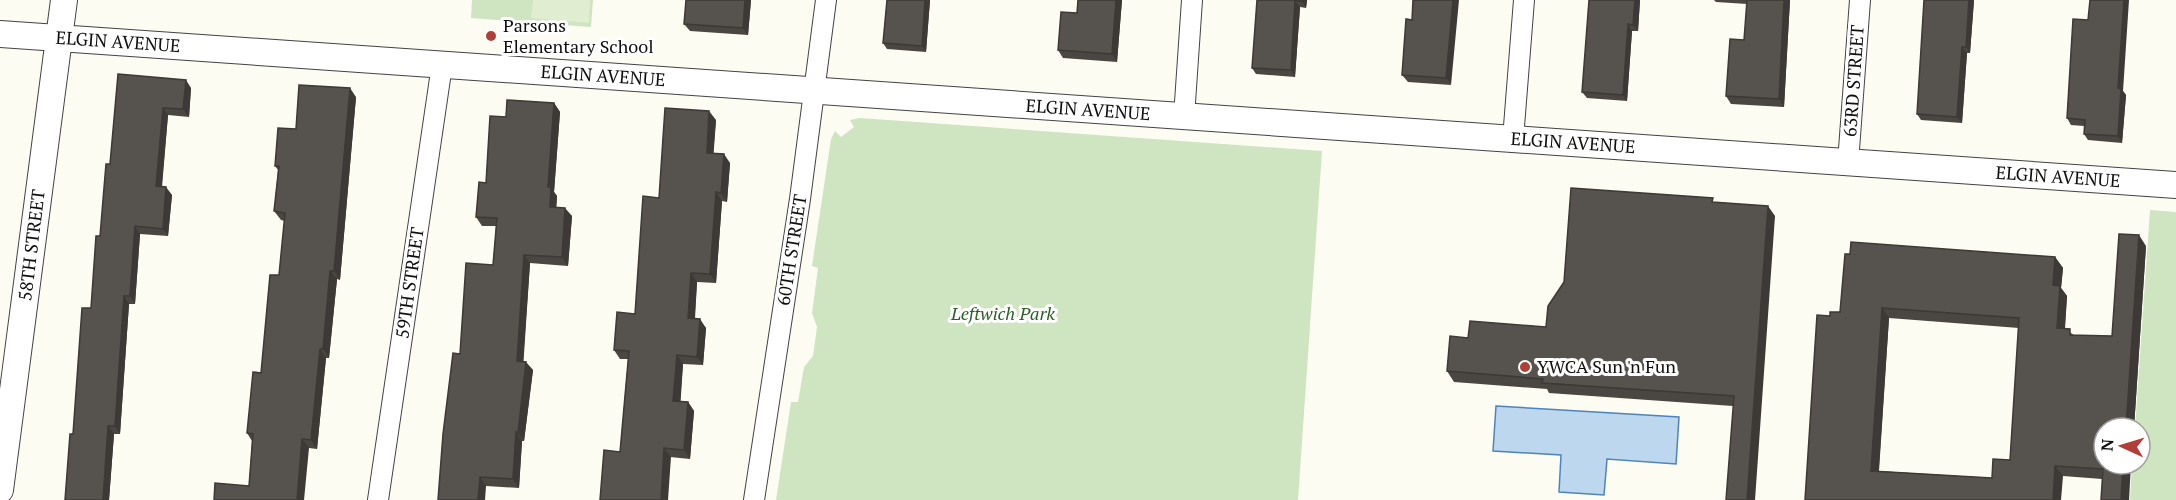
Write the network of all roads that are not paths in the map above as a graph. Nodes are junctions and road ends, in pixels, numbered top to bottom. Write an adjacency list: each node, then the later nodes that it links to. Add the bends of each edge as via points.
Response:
1 (64, 0): 7 (street, 58TH STREET)
2 (826, 0): 9 (street, 60TH STREET)
3 (1192, 0): 10 (street)
4 (1524, 0): 11 (street)
5 (1860, 0): 12 (street, 63RD STREET)
6 (0, 34): 7 (street, ELGIN AVENUE)
7 (59, 39): 8 (street, ELGIN AVENUE); 14 (street, 58TH STREET)
8 (442, 65): 9 (street, ELGIN AVENUE); 15 (street, 59TH STREET)
9 (815, 91): 10 (street, ELGIN AVENUE); 16 (street, 60TH STREET)
10 (1184, 117): 11 (street, ELGIN AVENUE)
11 (1513, 139): 12 (street, ELGIN AVENUE)
12 (1848, 163): 13 (street, ELGIN AVENUE)
13 (2176, 185)
14 (0, 490)
15 (378, 500)
16 (754, 500)

